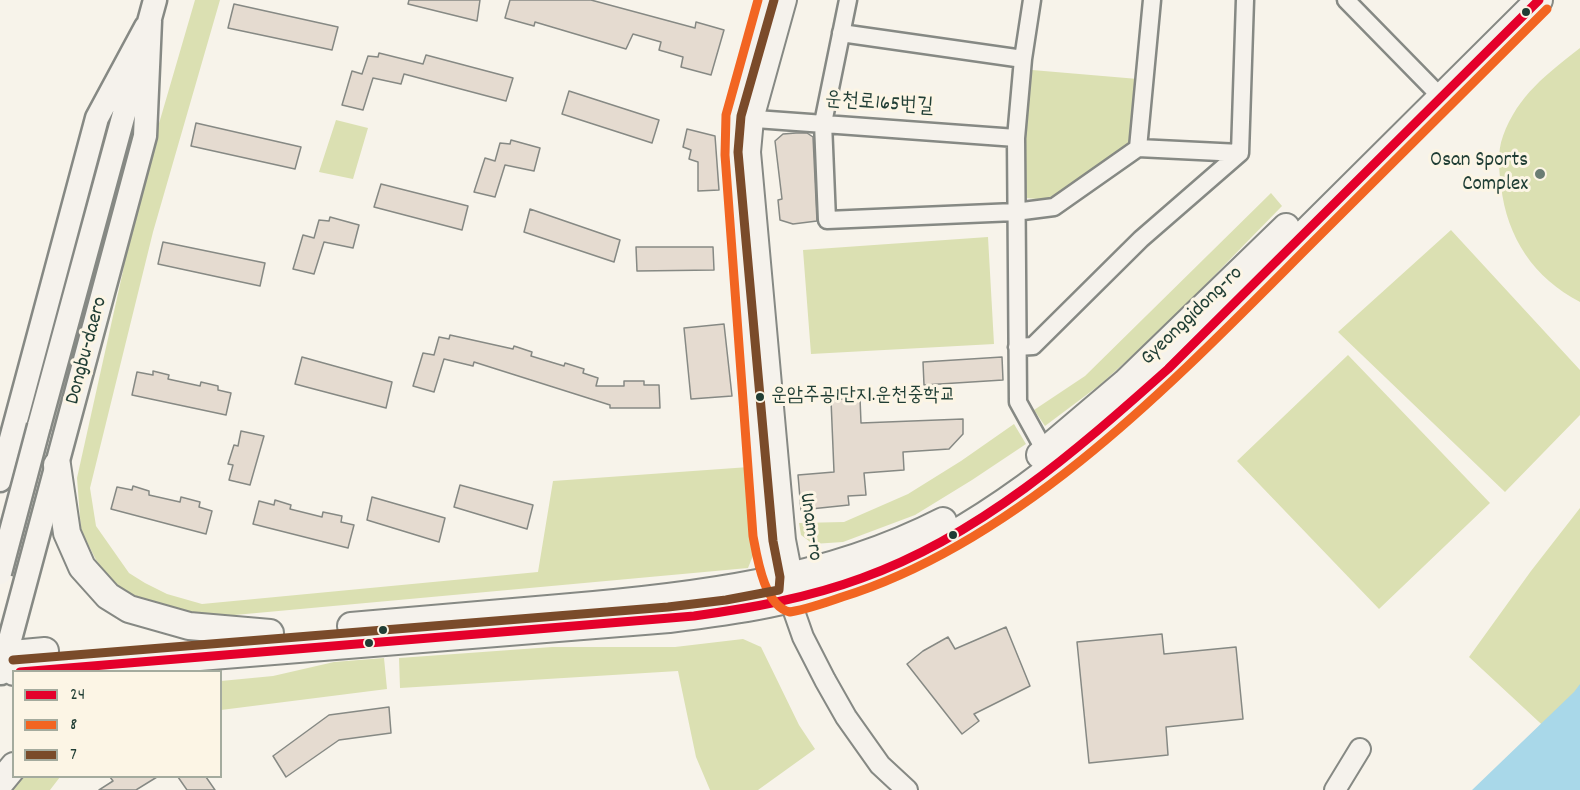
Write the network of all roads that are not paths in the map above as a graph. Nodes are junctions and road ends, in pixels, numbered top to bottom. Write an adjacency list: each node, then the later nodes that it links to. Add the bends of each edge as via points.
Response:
1 (770, 0): 14 (street, Unam-ro)
2 (786, 0): 14 (street, Unam-ro)
3 (848, 0): 11 (street)
4 (1032, 0): 12 (street)
5 (1152, 0): 17 (street)
6 (1245, 0): 18 (street)
7 (1346, 0): 13 (street)
8 (1517, 0): 13 (main road, Gyeonggidong-ro)
9 (1539, 0): 13 (main road, Gyeonggidong-ro)
10 (152, 10): 22 (main road, Dongbu-daero, via 145,136); 23 (main road, via 97,118); 26 (main road, Dongbu-daero, bridge)
11 (841, 33): 12 (street); 15 (street)
12 (1023, 59): 16 (street)
13 (1435, 91): 21 (main road, Gyeonggidong-ro, via 1125,383); 27 (main road, Gyeonggidong-ro, via 1168,369 1087,441 1010,497 942,541 899,563 865,577)
14 (745, 118): 15 (street, 운천로165번길); 27 (street, Unam-ro, via 785,540)
15 (824, 123): 16 (street, 운천로165번길); 19 (street, via 827,220)
16 (1016, 138): 19 (street)
17 (1138, 148): 18 (street); 19 (street, via 1054,207)
18 (1240, 153): 20 (street, via 1141,239 1033,346)
19 (1015, 212): 20 (street)
20 (1017, 347): 21 (street, via 1018,402)
21 (1045, 451): 27 (main road, Gyeonggidong-ro, via 963,510 873,552)
22 (57, 465): 25 (main road, Dongbu-daero); 28 (main road, via 67,533 82,567 108,596 129,609 189,626)
23 (0, 480)
24 (0, 527): 25 (main road, via 18,534)
25 (40, 530): 30 (main road, Dongbu-daero)
26 (0, 573)
27 (785, 585): 28 (main road, Gyeonggidong-ro); 29 (main road, Gyeonggidong-ro, via 728,612); 35 (street, Unam-ro, via 803,637 846,717)
28 (270, 633): 30 (main road, Gyeonggidong-ro)
29 (335, 645): 30 (main road, Gyeonggidong-ro); 31 (main road)
30 (5, 668)
31 (181, 670)
32 (1360, 749): 36 (street)
33 (12, 768): 34 (main road)
34 (0, 783)
35 (900, 788)
36 (1335, 790)

